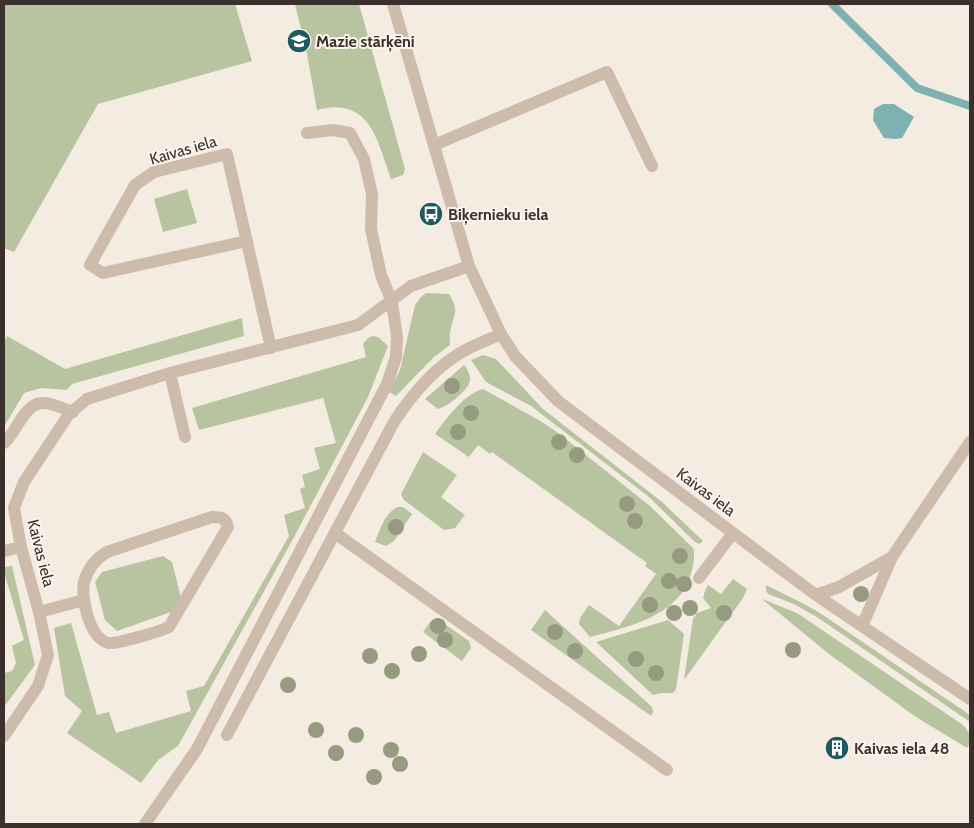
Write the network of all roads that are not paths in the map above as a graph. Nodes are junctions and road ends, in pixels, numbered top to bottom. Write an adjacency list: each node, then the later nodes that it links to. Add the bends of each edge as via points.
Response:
1 (393, 4): 3 (street, Kaivas iela)
2 (307, 133): 7 (street, via 333,130 350,133 364,160 372,194 371,229 381,275)
3 (434, 145): 4 (street, via 607,72); 6 (street, Kaivas iela)
4 (652, 166)
5 (247, 241): 5 (street, Kaivas iela, via 227,154 154,172 135,185 90,265 103,273); 9 (street, Kaivas iela)
6 (469, 266): 7 (street, Kaivas iela, via 411,286); 8 (street, Kaivas iela)
7 (392, 302): 9 (street, Kaivas iela, via 358,325); 29 (street, via 396,357 386,384 197,749)
8 (501, 334): 15 (street, via 451,359 408,400); 16 (street, Kaivas iela, via 515,356 558,401)
9 (271, 348): 10 (street, Kaivas iela)
10 (170, 373): 11 (street, Kaivas iela, via 87,399); 12 (street)
11 (73, 412): 14 (street, via 52,404 36,403 27,409); 17 (street, Kaivas iela, via 24,482 14,508)
12 (185, 437)
13 (970, 442): 19 (street)
14 (4, 443)
15 (335, 533): 26 (street); 28 (street)
16 (733, 533): 20 (street); 21 (street, Kaivas iela)
17 (21, 546): 18 (street); 23 (street, Kaivas iela)
18 (4, 551)
19 (892, 556): 21 (street, via 839,587); 24 (street)
20 (699, 578)
21 (816, 595): 24 (street, Kaivas iela)
22 (84, 600): 22 (street, via 84,583 89,569 97,558 107,552 212,517 227,521 228,527 169,627 109,643 92,630); 23 (street)
23 (39, 612): 27 (street, Kaivas iela, via 48,655 38,686)
24 (862, 626): 25 (street, Kaivas iela)
25 (970, 699)
26 (227, 735)
27 (4, 736)
28 (667, 770)
29 (145, 824)

